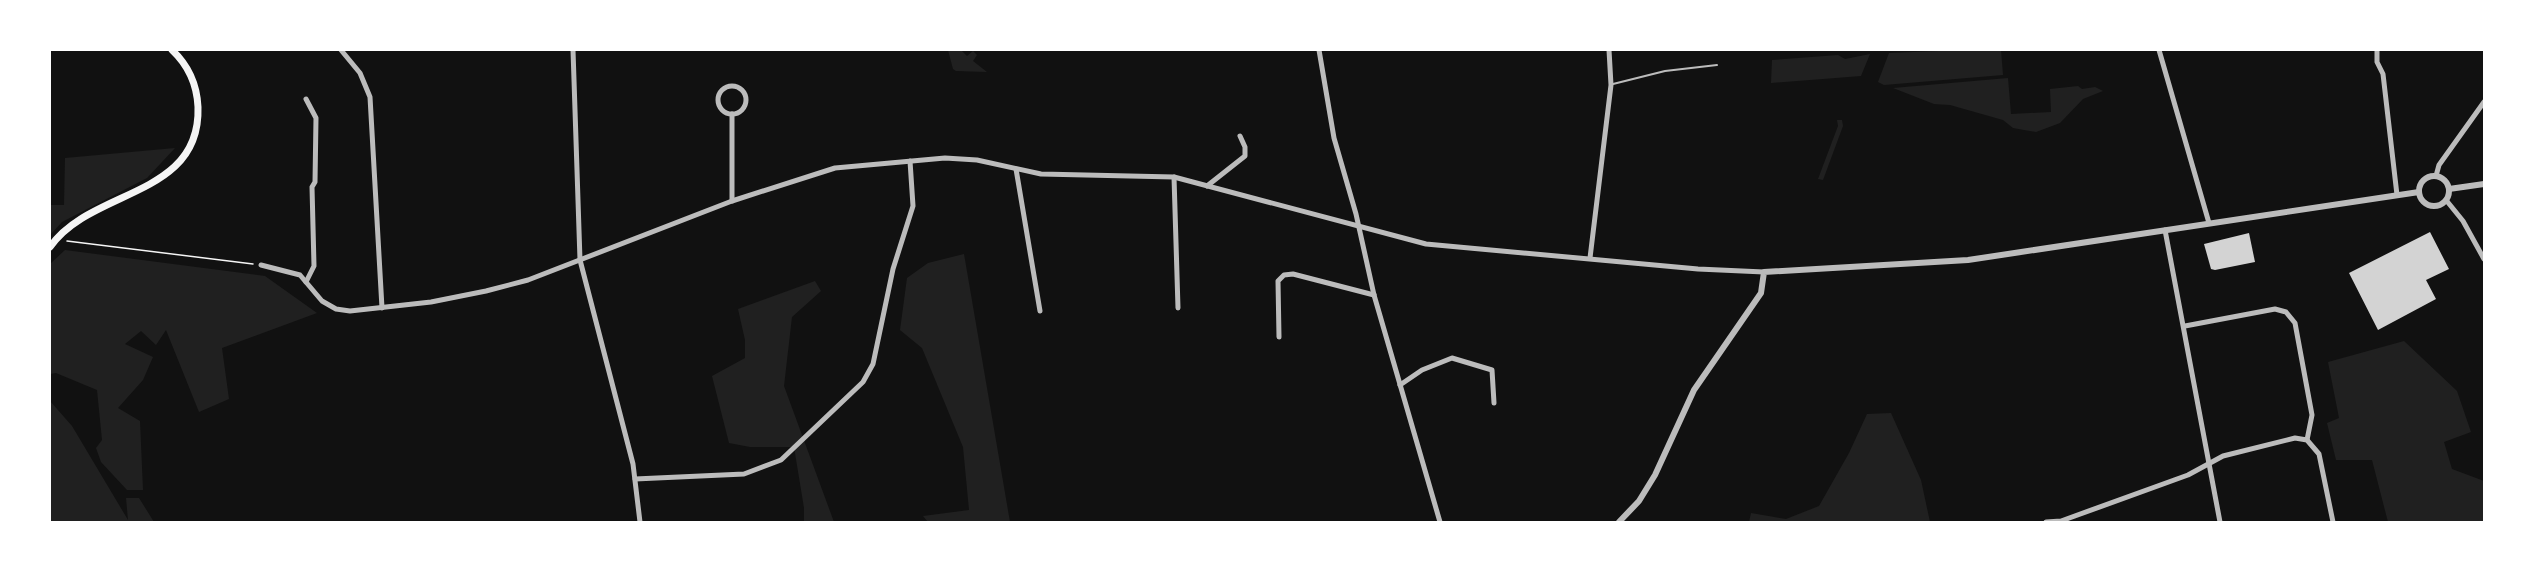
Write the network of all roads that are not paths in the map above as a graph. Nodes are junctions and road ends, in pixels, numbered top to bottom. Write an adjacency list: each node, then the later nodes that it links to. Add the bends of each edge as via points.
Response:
1 (172, 50): 28 (main road, via 187,68 198,99 196,132 182,161 164,176 65,228)
2 (341, 50): 36 (street, via 360,73 370,97)
3 (573, 50): 31 (street)
4 (1319, 50): 26 (street, via 1334,138)
5 (1609, 50): 9 (street)
6 (2159, 50): 25 (street)
7 (2377, 50): 22 (street)
8 (1717, 65): 9 (lane, via 1665,71)
9 (1611, 85): 29 (street)
10 (306, 99): 34 (street, via 316,118 312,187 314,266)
11 (2484, 102): 16 (street, via 2439,165)
12 (732, 114): 12 (street, via 744,107 746,99 740,87 731,85 719,93 718,102 722,110); 24 (street)
13 (1240, 136): 19 (street, via 1245,156)
14 (910, 161): 15 (street, via 966,158); 24 (street, via 836,168); 45 (street, via 913,206 888,290 873,364 863,382 781,460 744,474)
15 (1016, 169): 17 (street, via 1059,175); 38 (street)
16 (2436, 176): 20 (street, via 2445,180); 21 (street, via 2424,180)
17 (1173, 177): 19 (street); 37 (street)
18 (2484, 184): 20 (street)
19 (1208, 186): 26 (street)
20 (2449, 189): 23 (street)
21 (2420, 192): 22 (street); 23 (street, via 2424,201 2432,205)
22 (2397, 195): 25 (street)
23 (2446, 200): 30 (street)
24 (732, 201): 31 (street)
25 (2210, 223): 27 (street)
26 (1359, 225): 29 (street, via 1426,244); 35 (street)
27 (2165, 230): 33 (street, via 1968,260); 39 (street)
28 (50, 247)
29 (1590, 258): 33 (street)
30 (2484, 258)
31 (580, 260): 36 (street, via 486,291); 45 (street)
32 (261, 265): 34 (street, via 300,275)
33 (1764, 272): 48 (street, via 1761,293 1694,390 1655,475 1640,501)
34 (306, 282): 36 (street, via 322,301 336,309)
35 (1374, 295): 40 (street, via 1284,275 1278,281); 41 (street)
36 (382, 308)
37 (1178, 308)
38 (1040, 311)
39 (2185, 326): 43 (street, via 2275,309 2286,312 2295,322 2312,415); 44 (street)
40 (1279, 337)
41 (1400, 385): 42 (street, via 1422,370 1452,358 1492,370); 47 (street)
42 (1494, 403)
43 (2307, 440): 44 (street, via 2295,438); 52 (street, via 2319,454)
44 (2210, 462): 50 (street, via 2188,475); 51 (street)
45 (634, 479): 46 (street)
46 (640, 522)
47 (1440, 522)
48 (1621, 522)
49 (2046, 522): 50 (street)
50 (2061, 522)
51 (2220, 522)
52 (2333, 522)

